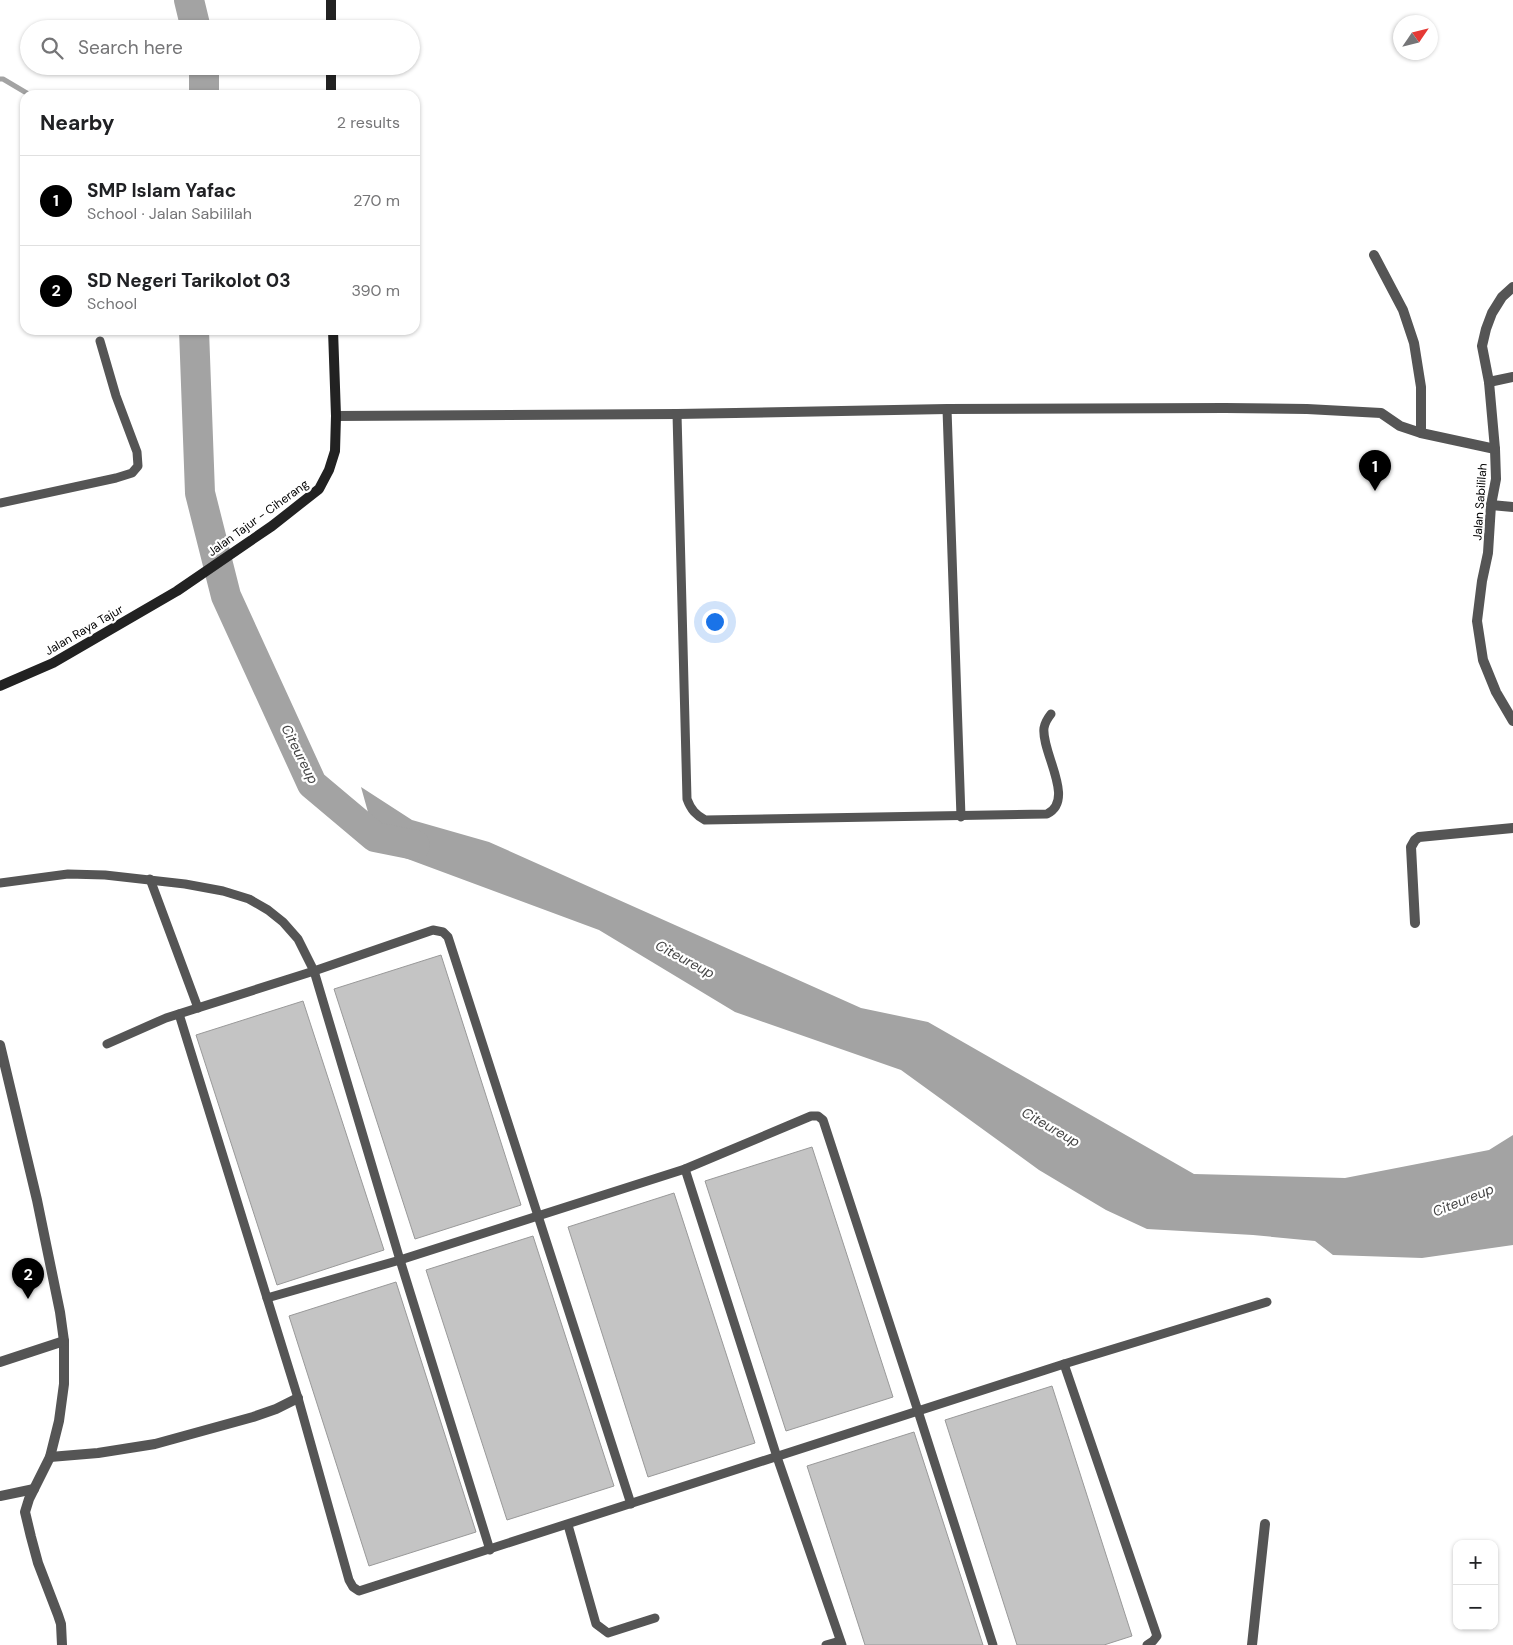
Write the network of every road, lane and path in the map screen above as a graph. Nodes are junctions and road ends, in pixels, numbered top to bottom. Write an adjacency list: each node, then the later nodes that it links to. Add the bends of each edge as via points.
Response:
1 (331, 0): 2 (main road)
2 (331, 20)
3 (331, 75): 4 (main road)
4 (331, 90)
5 (1374, 255): 14 (street, via 1403,310 1414,343 1421,387)
6 (1513, 287): 10 (street, Jalan Sabililah, via 1502,297 1486,329 1482,346)
7 (333, 335): 13 (main road, Jalan Tajur - Ciherang)
8 (100, 341): 16 (lane, via 137,452 138,466 132,473 116,478)
9 (1513, 377): 10 (street)
10 (1489, 382): 15 (street, Jalan Sabililah)
11 (947, 409): 12 (street); 14 (street, via 1225,408 1372,412 1381,413 1400,426); 23 (lane)
12 (677, 414): 13 (street); 23 (lane, via 687,799 690,807 705,820)
13 (336, 416): 19 (main road, Jalan Tajur - Ciherang, via 335,451 319,489 272,526)
14 (1421, 433): 15 (street)
15 (1495, 449): 17 (street, Jalan Sabililah, via 1496,479)
16 (0, 503)
17 (1491, 505): 18 (street); 22 (street, Jalan Sabililah, via 1488,554 1477,621 1483,660)
18 (1513, 507)
19 (177, 591): 20 (main road, Jalan Raya Tajur, via 53,663)
20 (0, 686)
21 (1051, 714): 23 (lane, via 1044,730 1046,750 1059,794 1054,811 1047,814)
22 (1513, 721)
23 (961, 817)
24 (1513, 828): 27 (street, via 1415,840 1411,847)
25 (150, 879): 26 (lane, via 68,874); 28 (lane, via 223,891 249,899 283,922 298,939); 29 (lane)
26 (0, 883)
27 (1416, 923)
28 (314, 971): 29 (lane); 34 (lane, via 432,930 443,932 448,937); 35 (lane)
29 (198, 1008): 30 (lane)
30 (179, 1014): 32 (lane); 36 (lane)
31 (0, 1044): 38 (street, via 37,1200)
32 (107, 1044)
33 (686, 1169): 34 (lane); 42 (lane, via 811,1116 823,1120); 44 (lane)
34 (538, 1215): 35 (lane); 47 (lane)
35 (400, 1260): 36 (lane); 50 (lane)
36 (267, 1298): 41 (lane)
37 (1267, 1302): 40 (lane)
38 (64, 1341): 39 (street); 43 (street, via 64,1384)
39 (0, 1362)
40 (1064, 1364): 42 (lane); 56 (lane, via 1158,1636)
41 (298, 1398): 43 (street, via 253,1417 155,1444); 50 (lane, via 353,1587 359,1591)
42 (918, 1411): 44 (lane); 55 (lane)
43 (50, 1457): 45 (street)
44 (777, 1457): 47 (lane); 52 (lane)
45 (34, 1489): 46 (street); 53 (street, via 26,1512 30,1537 61,1624)
46 (0, 1496)
47 (631, 1504): 49 (lane)
48 (1265, 1524): 57 (street)
49 (568, 1525): 50 (lane); 51 (lane, via 596,1624 608,1633)
50 (490, 1550)
51 (655, 1618)
52 (841, 1643): 54 (lane)
53 (62, 1645)
54 (826, 1645)
55 (992, 1645)
56 (1147, 1645)
57 (1252, 1645)

